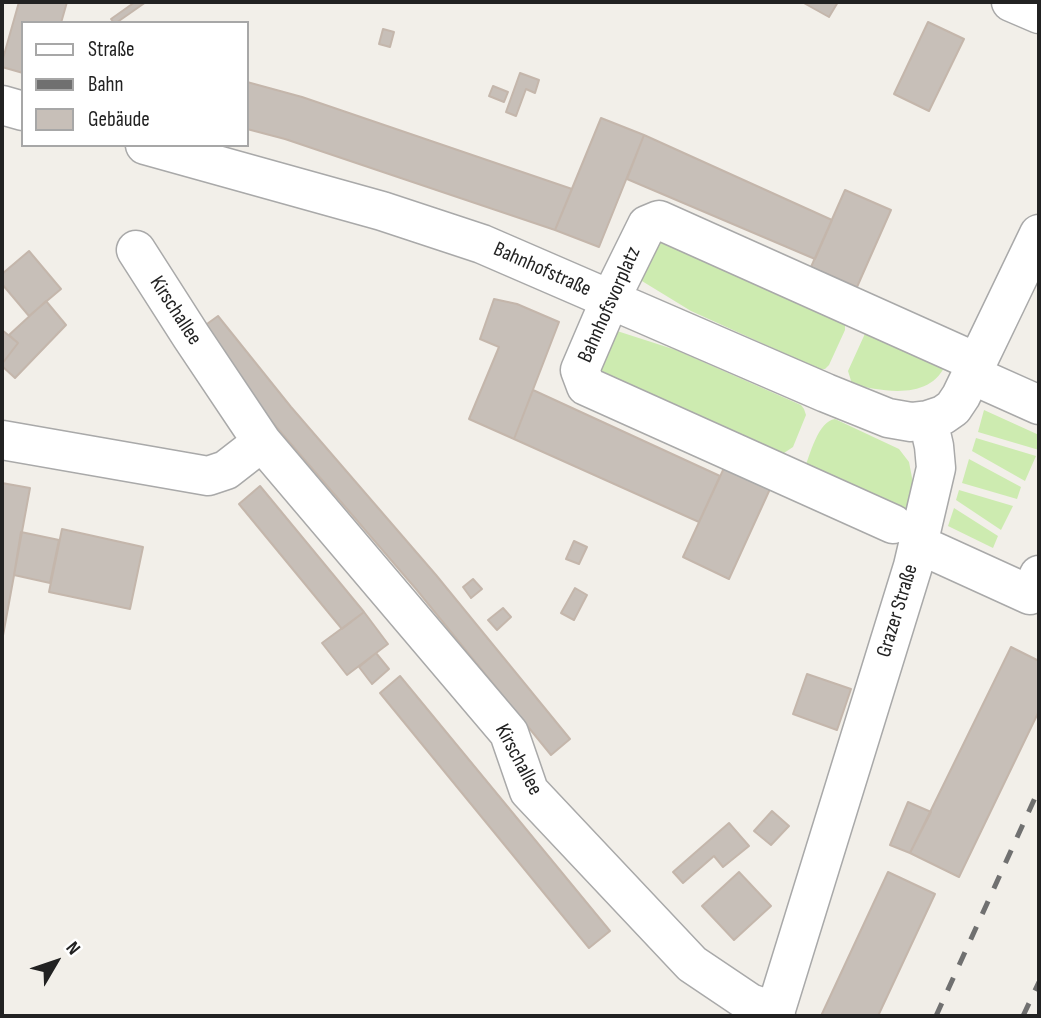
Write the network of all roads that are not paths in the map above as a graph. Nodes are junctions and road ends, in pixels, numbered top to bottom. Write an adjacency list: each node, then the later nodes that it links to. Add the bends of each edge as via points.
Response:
1 (1011, 2): 2 (street)
2 (1039, 14)
3 (2, 105): 4 (street)
4 (21, 110)
5 (152, 147): 8 (street, Bahnhofstraße, via 482,244)
6 (1039, 234): 9 (street)
7 (136, 250): 13 (street, Kirschallee)
8 (610, 300): 9 (street, Bahnhofsvorplatz, via 647,225 659,220); 11 (street, Bahnhofstraße, via 888,418); 14 (street, Bahnhofsvorplatz, via 580,370 586,386)
9 (968, 363): 10 (street, Bahnhofsvorplatz); 11 (street, via 953,408)
10 (1039, 405)
11 (928, 420): 14 (street, Grazer Straße, via 936,468)
12 (2, 440): 13 (street, via 208,475 226,470)
13 (262, 442): 16 (street, Kirschallee, via 509,733 529,791 692,964)
14 (906, 534): 15 (street, Bahnhofsvorplatz, via 1030,595); 16 (street, Grazer Straße)
15 (1039, 575)
16 (775, 1014)

